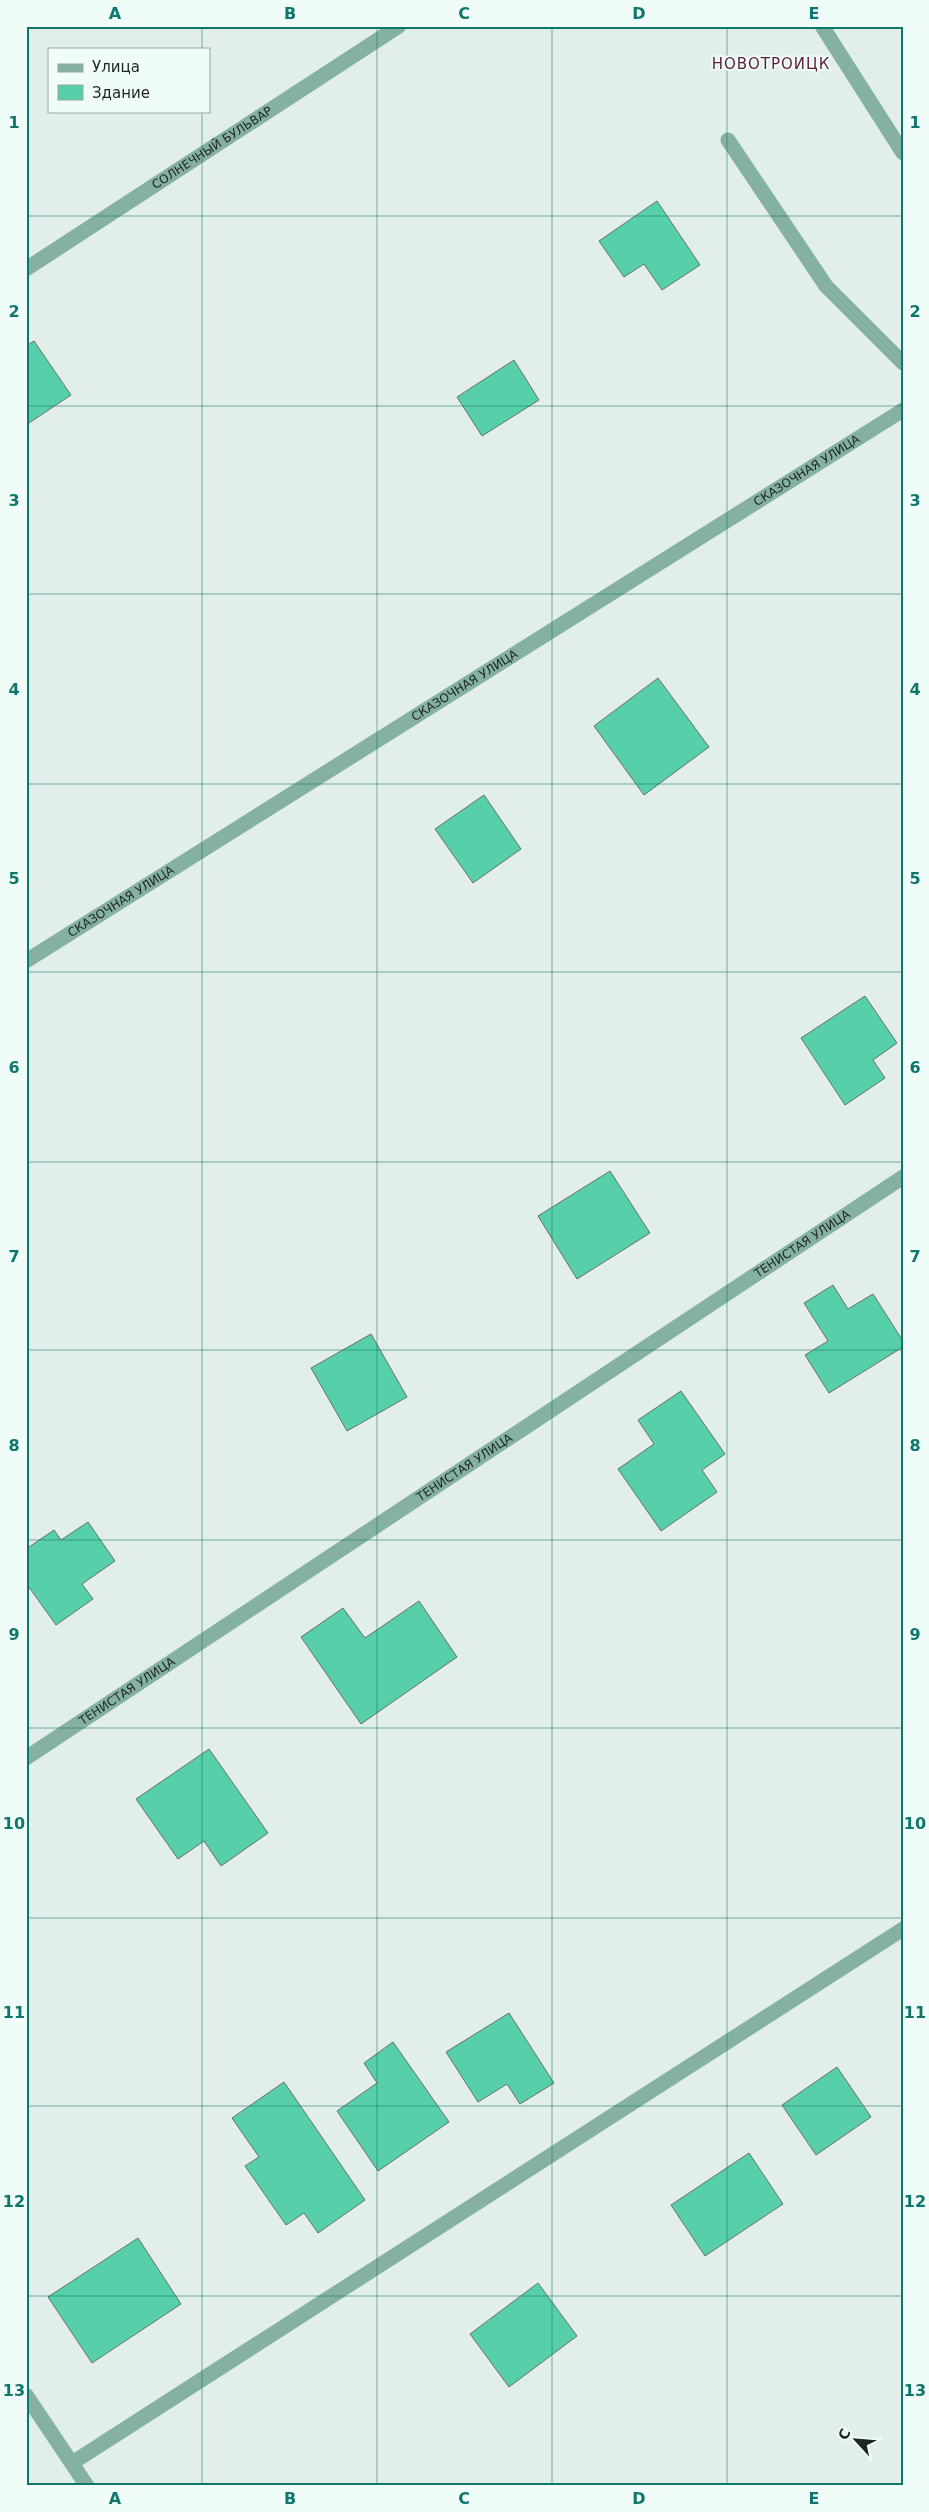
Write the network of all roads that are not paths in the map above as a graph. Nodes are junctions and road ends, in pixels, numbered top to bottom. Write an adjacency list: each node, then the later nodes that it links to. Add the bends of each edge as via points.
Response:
1 (399, 26): 5 (street, СОЛНЕЧНЫЙ БУЛЬВАР)
2 (822, 26): 4 (street)
3 (728, 140): 6 (street, via 826,286)
4 (903, 153)
5 (26, 270)
6 (903, 363)
7 (903, 410): 8 (street, СКАЗОЧНАЯ УЛИЦА)
8 (26, 961)
9 (903, 1177): 10 (street, ТЕНИСТАЯ УЛИЦА)
10 (26, 1758)
11 (903, 1929): 13 (street)
12 (26, 2395): 13 (street)
13 (72, 2463): 14 (street)
14 (87, 2486)

